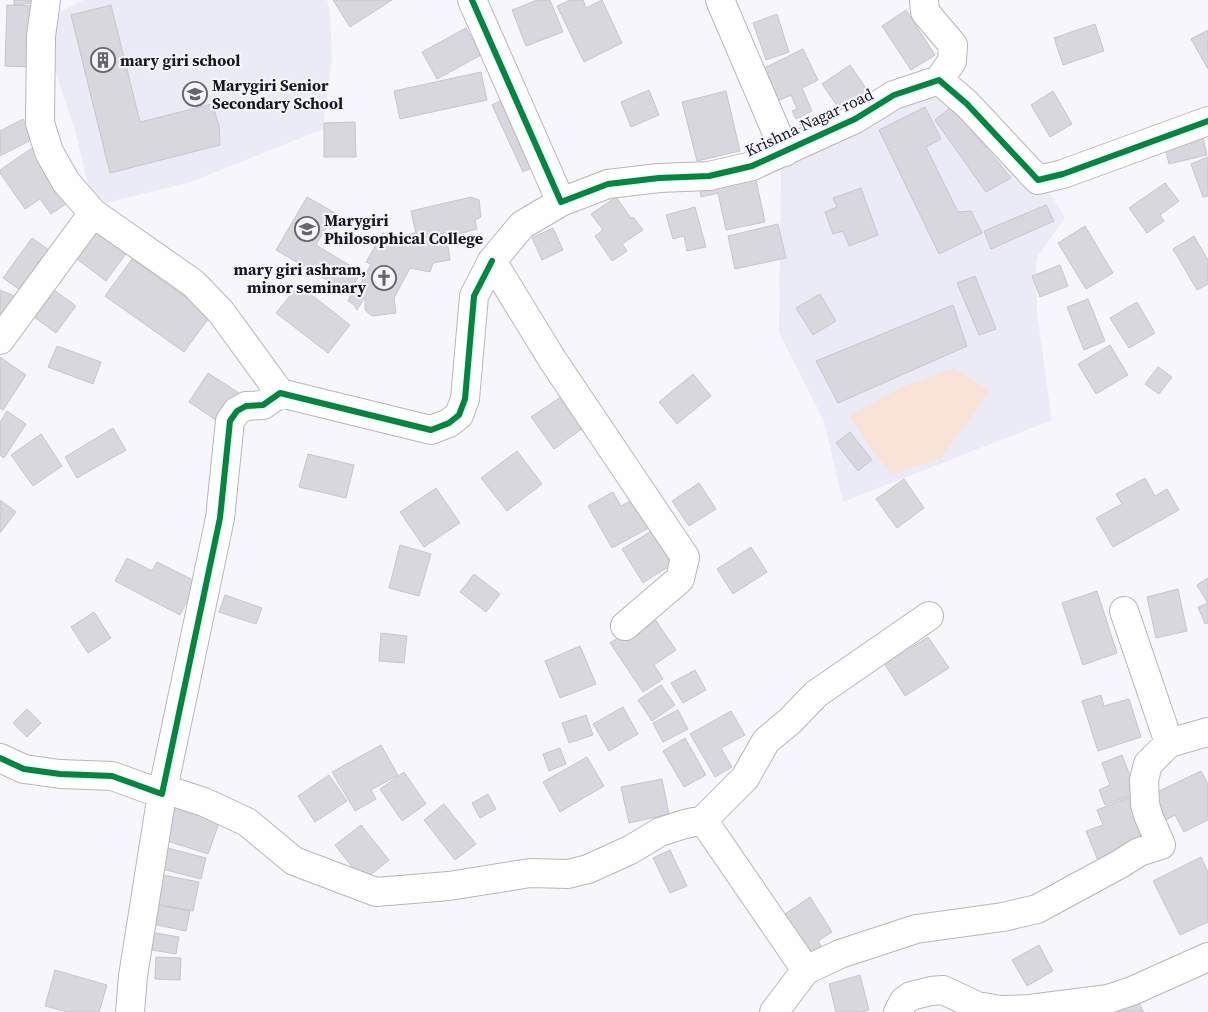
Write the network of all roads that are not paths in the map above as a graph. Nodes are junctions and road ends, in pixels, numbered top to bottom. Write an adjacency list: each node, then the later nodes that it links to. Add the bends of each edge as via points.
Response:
1 (46, 0): 9 (street, via 41,36 40,123 49,152 66,182)
2 (472, 0): 8 (street)
3 (720, 0): 7 (street)
4 (924, 0): 5 (street, via 925,12 953,45 952,61)
5 (939, 80): 6 (street, via 967,104 1038,180 1063,174); 7 (street, Krishna Nagar road, via 894,95 855,119)
6 (1208, 121)
7 (785, 152): 8 (street, Krishna Nagar road, via 752,166 708,176 608,184)
8 (561, 202): 10 (street, Krishna Nagar road, via 522,225)
9 (93, 213): 11 (street); 12 (street, via 193,283 221,312)
10 (492, 261): 12 (street, Krishna Nagar road, via 474,296 465,399 459,415 449,423 430,430); 15 (street, via 552,359 685,557 680,579)
11 (0, 340)
12 (280, 393): 19 (street, via 263,405 246,406 237,411 230,421 220,518)
13 (1124, 611): 17 (street)
14 (929, 616): 20 (street, via 816,694 766,741 745,778)
15 (625, 626)
16 (1208, 732): 17 (street)
17 (1169, 743): 22 (street, via 1148,764 1144,780 1145,804 1161,845 1139,852 1037,908 1003,917 916,929 840,954)
18 (0, 758): 19 (street, via 24,769 112,776)
19 (163, 792): 20 (street, via 204,802 247,822 294,861 376,892 449,886 530,873 568,874 588,869 630,850 660,832); 23 (street, via 132,976)
20 (703, 820): 22 (street)
21 (1208, 957): 25 (street, via 1132,991 1108,998 1000,1010 977,1006 943,990 911,996)
22 (806, 970): 24 (street)
23 (130, 1012)
24 (774, 1012)
25 (898, 1012)

